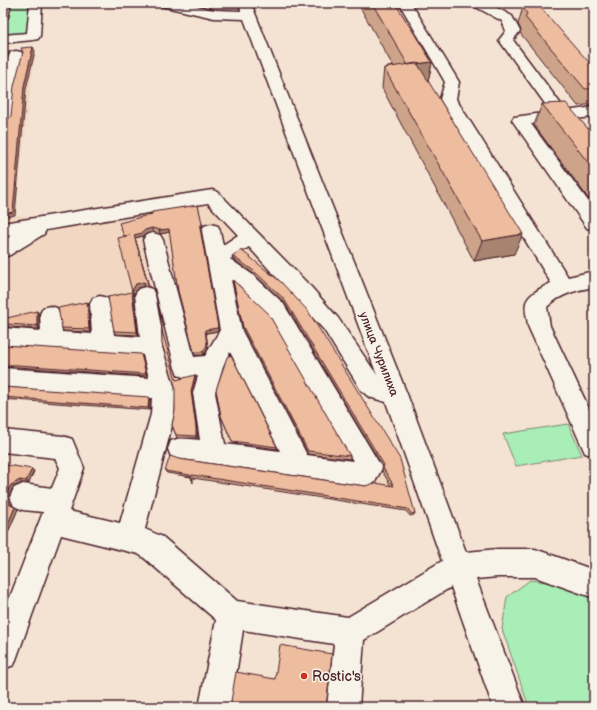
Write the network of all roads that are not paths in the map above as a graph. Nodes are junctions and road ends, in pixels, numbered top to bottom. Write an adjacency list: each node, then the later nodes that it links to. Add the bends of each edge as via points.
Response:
1 (5, 3): 7 (street)
2 (36, 3): 8 (street, via 33,36)
3 (166, 3): 6 (street, via 214,14)
4 (405, 3): 24 (street, via 452,82 448,98)
5 (479, 3): 12 (street, via 507,19 513,31 506,40)
6 (247, 9): 36 (street, улица Чурилиха)
7 (3, 14)
8 (3, 39)
9 (16, 55): 10 (street)
10 (5, 89): 13 (street)
11 (594, 112): 12 (street)
12 (562, 116): 14 (street); 17 (street, via 520,120)
13 (3, 119)
14 (594, 155)
15 (144, 207): 16 (street); 20 (street, via 212,196); 33 (street, via 186,368)
16 (47, 223): 18 (street); 21 (street)
17 (594, 223)
18 (3, 230)
19 (211, 231): 22 (street)
20 (251, 236): 22 (street); 36 (street, via 331,324 369,383 377,390)
21 (3, 250)
22 (216, 259): 28 (street); 41 (street, via 246,280 276,309 370,468 365,475)
23 (594, 279): 24 (street)
24 (563, 286): 38 (street, via 546,294 536,304 539,326)
25 (145, 295): 32 (street)
26 (100, 304): 31 (street)
27 (50, 314): 30 (street)
28 (231, 331): 33 (street); 41 (street)
29 (3, 337): 30 (street)
30 (52, 340): 31 (street)
31 (104, 344): 32 (street)
32 (151, 347): 35 (street)
33 (212, 364): 40 (street, via 204,393)
34 (3, 378): 35 (street)
35 (164, 389): 44 (street, via 163,414)
36 (395, 394): 45 (street, улица Чурилиха)
37 (3, 440): 43 (street, via 62,447 72,468)
38 (594, 445)
39 (180, 449): 40 (street)
40 (215, 454): 41 (street)
41 (300, 466)
42 (23, 497): 43 (street)
43 (56, 511): 44 (street); 49 (street)
44 (129, 538): 47 (street, via 153,547)
45 (458, 567): 46 (street, via 535,563); 48 (street); 52 (street, улица Чурилиха)
46 (594, 584)
47 (231, 614): 48 (street); 50 (street)
48 (350, 632): 51 (street)
49 (3, 654)
50 (215, 707)
51 (343, 707)
52 (508, 707)

